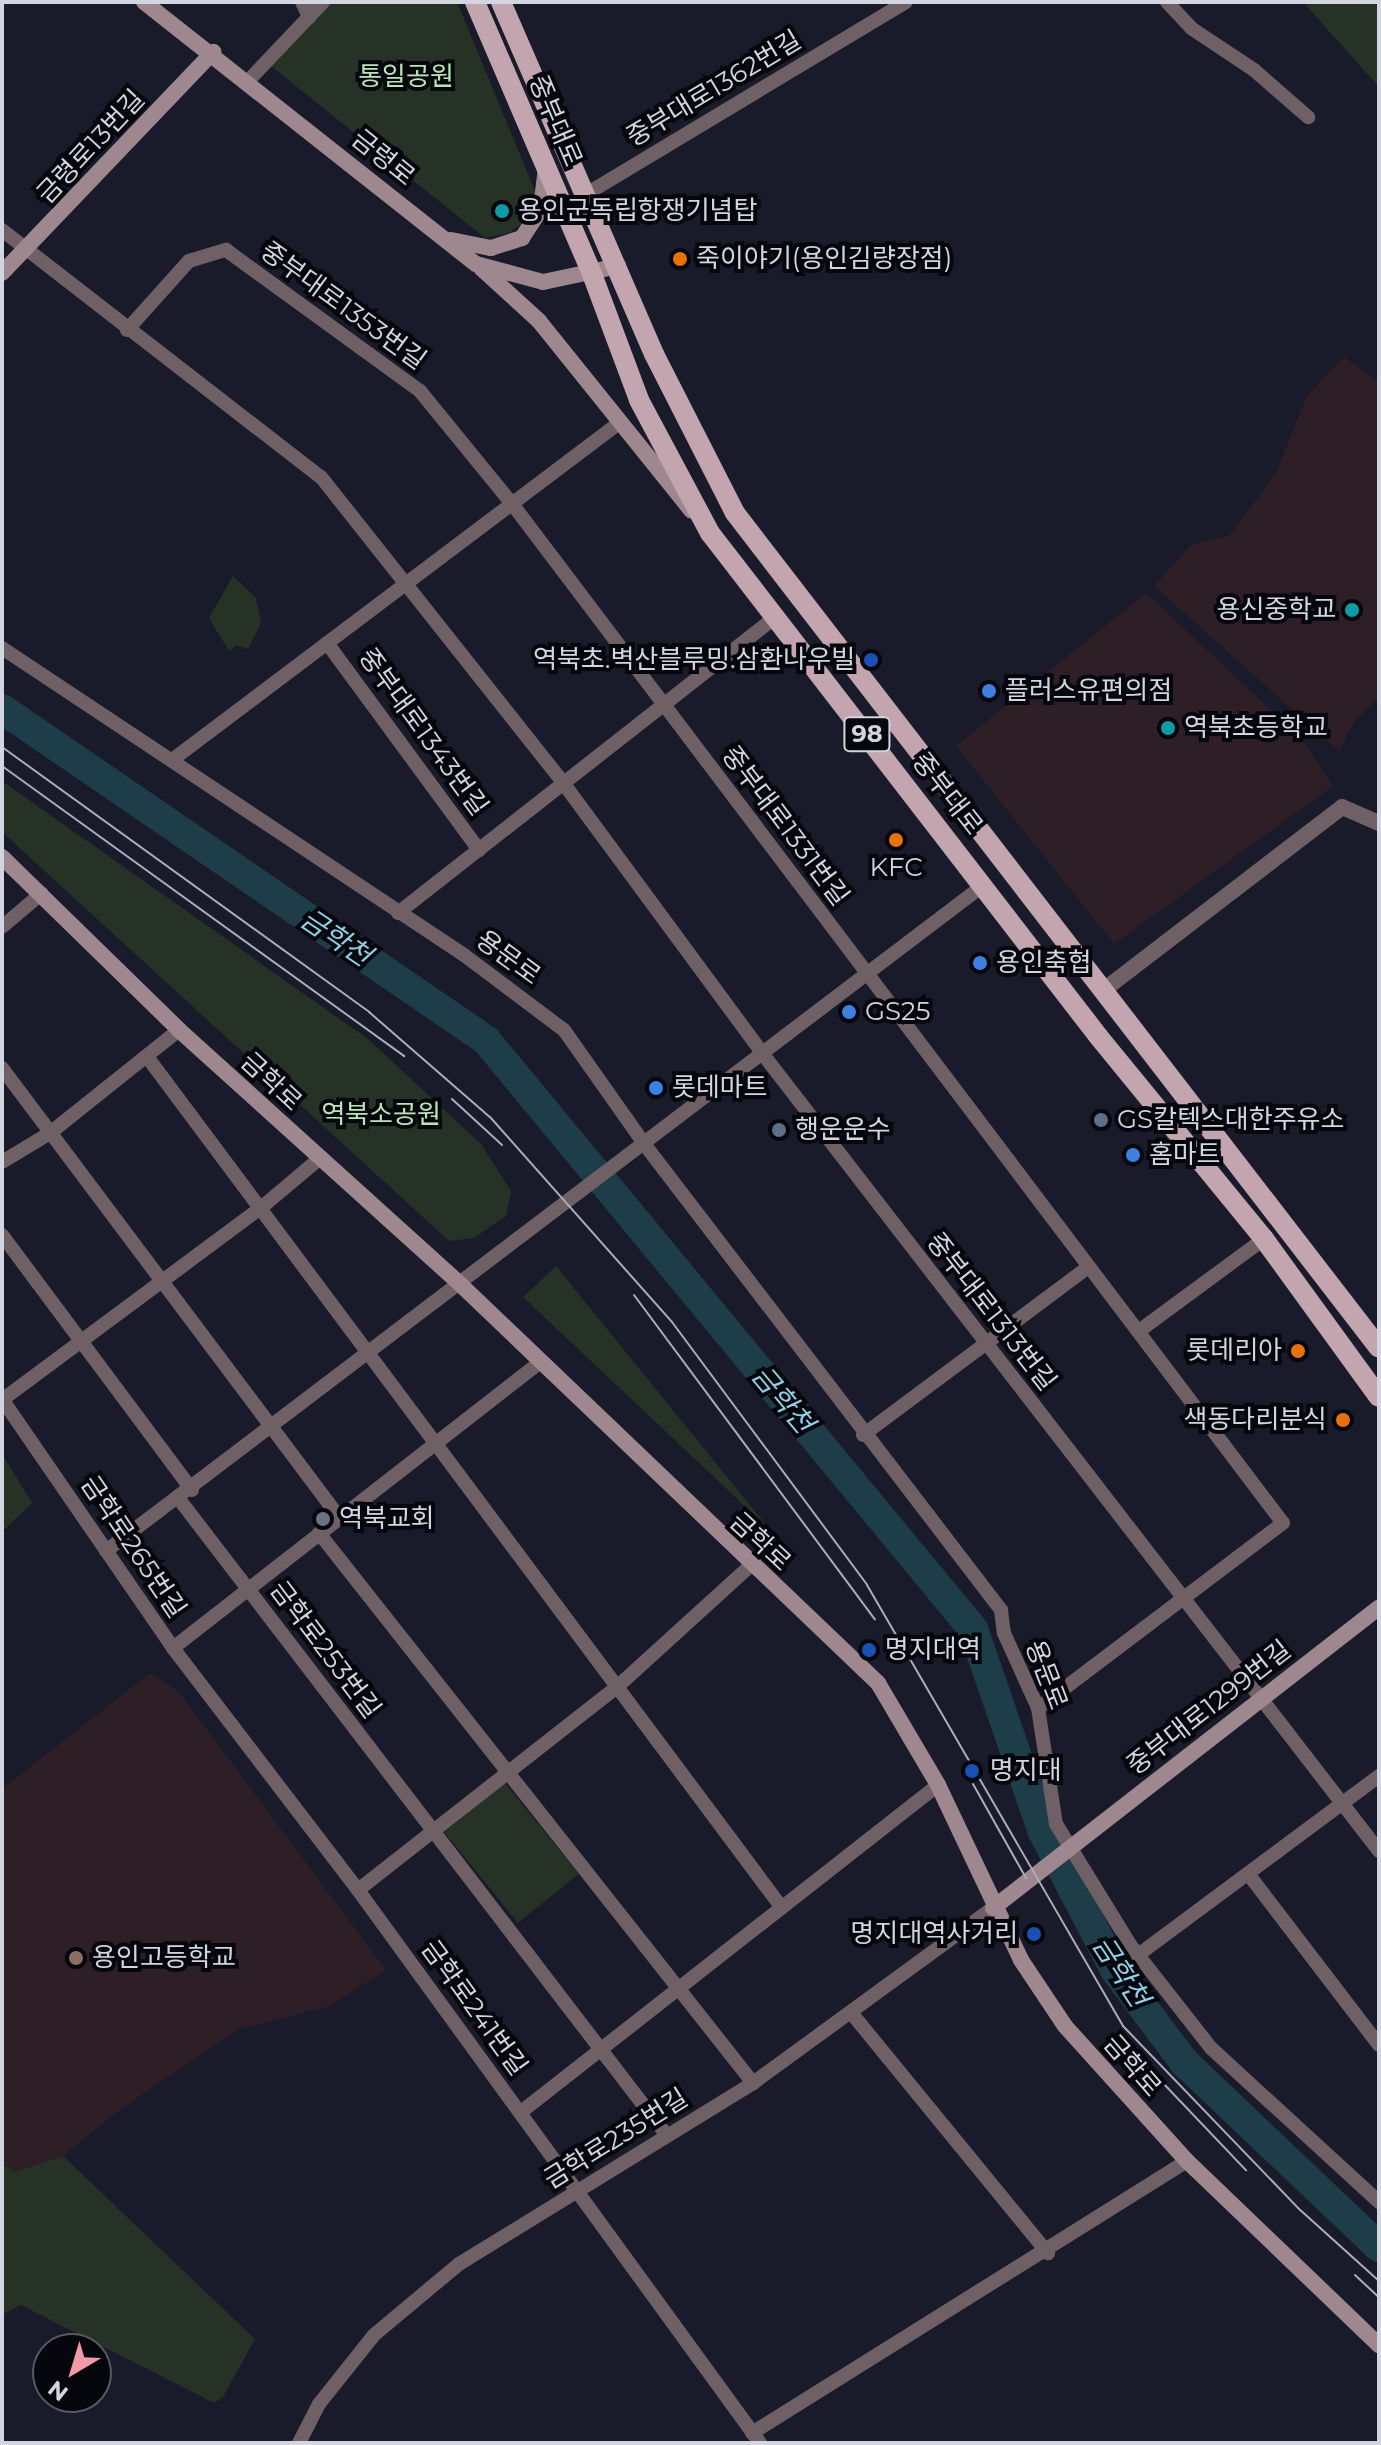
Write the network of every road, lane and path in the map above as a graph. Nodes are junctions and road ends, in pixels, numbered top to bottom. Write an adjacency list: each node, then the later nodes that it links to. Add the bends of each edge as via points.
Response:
1 (144, 2): 9 (main road, 금령로)
2 (302, 2): 8 (street)
3 (323, 2): 8 (street)
4 (475, 2): 12 (main road, 중부대로 / 98)
5 (501, 2): 13 (main road, 중부대로 / 98)
6 (906, 2): 13 (street, 중부대로1362번길)
7 (1167, 2): 11 (street, via 1191,28 1254,70)
8 (309, 17): 10 (street)
9 (213, 52): 10 (main road, 금령로); 16 (main road, 금령로13번길)
10 (249, 80): 15 (main road, 금령로)
11 (1308, 117)
12 (546, 167): 15 (main road, via 541,209 522,238 491,248); 20 (main road, 중부대로 / 98)
13 (588, 193): 18 (main road, 중부대로 / 98)
14 (2, 230): 16 (street)
15 (445, 239): 17 (main road, 금령로)
16 (27, 249): 19 (main road, 금령로13번길); 21 (street)
17 (476, 264): 20 (main road, 금령로, via 543,282); 22 (main road, via 539,321)
18 (618, 266): 20 (main road, 금령로); 40 (main road, 중부대로 / 98, via 654,354 735,513)
19 (2, 273)
20 (592, 274): 24 (main road, 중부대로 / 98, via 639,400)
21 (127, 330): 23 (street, 중부대로1353번길, via 189,261 226,250 420,391); 25 (street, via 321,477)
22 (619, 423): 23 (street); 24 (main road)
23 (513, 505): 25 (street); 29 (street)
24 (710, 533): 26 (main road, 중부대로 / 98)
25 (404, 585): 27 (street); 31 (street)
26 (776, 617): 29 (street, 중부대로1343번길); 35 (main road, 중부대로 / 98)
27 (327, 643): 30 (street); 33 (street, 중부대로1343번길)
28 (2, 648): 30 (street, 용문로)
29 (664, 705): 31 (street, 중부대로1343번길); 39 (street, 중부대로1331번길)
30 (172, 760): 37 (street, 용문로)
31 (564, 784): 33 (street, 중부대로1343번길); 42 (street)
32 (1379, 823): 40 (street, via 1342,807)
33 (479, 850): 37 (street, 중부대로1343번길)
34 (2, 857): 36 (main road, 금학로)
35 (985, 884): 39 (street); 51 (main road, 중부대로 / 98, via 1098,1036)
36 (42, 893): 38 (street); 41 (main road, 금학로)
37 (398, 913): 46 (street, 용문로, via 564,1030)
38 (2, 927)
39 (867, 975): 42 (street); 52 (street)
40 (1105, 989): 58 (main road, 중부대로 / 98)
41 (179, 1030): 43 (street); 47 (main road, 금학로)
42 (762, 1053): 46 (street); 57 (street, 중부대로1313번길)
43 (148, 1058): 45 (street); 49 (street)
44 (2, 1068): 45 (street)
45 (50, 1133): 48 (street); 53 (street)
46 (645, 1145): 54 (street); 64 (street, 용문로)
47 (319, 1159): 49 (street); 54 (main road, 금학로)
48 (2, 1162)
49 (262, 1207): 53 (street); 59 (street)
50 (2, 1235): 56 (street, 금학로253번길)
51 (1264, 1239): 55 (street); 61 (main road, 중부대로 / 98)
52 (1087, 1268): 55 (street); 57 (street)
53 (161, 1282): 56 (street); 63 (street)
54 (460, 1284): 59 (street); 60 (main road, 금학로)
55 (1139, 1331): 72 (street, via 1283,1523)
56 (81, 1341): 62 (street); 66 (street, 금학로253번길)
57 (985, 1344): 64 (street); 72 (street, 중부대로1313번길)
58 (1379, 1348)
59 (366, 1355): 63 (street); 65 (street)
60 (539, 1363): 65 (street, 금학로265번길); 70 (main road, 금학로)
61 (1379, 1397)
62 (2, 1399): 69 (street, 금학로265번길)
63 (271, 1427): 66 (street); 67 (street)
64 (863, 1435): 77 (street, 용문로, via 1001,1610 1004,1633)
65 (434, 1442): 67 (street, 금학로265번길); 75 (street)
66 (185, 1494): 69 (street); 71 (street, 금학로253번길)
67 (339, 1517): 68 (street, 금학로265번길)
68 (319, 1533): 71 (street, 금학로265번길); 78 (street)
69 (106, 1551): 74 (street, 금학로265번길)
70 (750, 1566): 75 (street); 80 (main road, 금학로, via 878,1683)
71 (247, 1589): 74 (street, 금학로265번길); 82 (street, 금학로253번길)
72 (1184, 1599): 76 (street, 중부대로1313번길); 77 (street)
73 (1379, 1608): 76 (main road, 중부대로1299번길)
74 (173, 1648): 86 (street)
75 (617, 1687): 78 (street); 87 (street)
76 (1260, 1699): 81 (street, 중부대로1313번길); 83 (main road, 중부대로1299번길)
77 (1038, 1708): 83 (street, 용문로, via 1056,1824)
78 (508, 1772): 82 (street); 90 (street)
79 (1379, 1776): 81 (street)
80 (938, 1785): 87 (street, 금학로241번길); 88 (main road, 금학로)
81 (1342, 1804): 84 (street, 중부대로1313번길); 85 (street)
82 (433, 1831): 86 (street); 93 (street)
83 (1070, 1846): 88 (main road, 중부대로1299번길); 89 (street, 용문로)
84 (1379, 1851)
85 (1249, 1875): 89 (street); 92 (street)
86 (358, 1890): 95 (street, 금학로241번길)
87 (782, 1908): 90 (street, 금학로241번길)
88 (993, 1908): 91 (street, 금학로235번길); 97 (main road, 금학로, via 1065,2026)
89 (1138, 1955): 99 (street, 용문로, via 1211,2048)
90 (678, 1989): 93 (street, 금학로241번길); 94 (street)
91 (853, 2015): 94 (street, 금학로235번길); 102 (street)
92 (1379, 2045)
93 (601, 2050): 95 (street, 금학로241번길); 96 (street)
94 (753, 2083): 96 (street, 금학로235번길)
95 (521, 2112): 100 (street)
96 (667, 2136): 100 (street, 금학로235번길)
97 (1187, 2161): 102 (street); 103 (main road, 금학로)
98 (1379, 2179): 99 (street)
99 (1366, 2189): 101 (street, 용문로)
100 (578, 2190): 104 (street); 105 (street, 금학로235번길, via 459,2264 374,2335 319,2404)
101 (1379, 2202)
102 (1048, 2253): 104 (street)
103 (1379, 2345)
104 (756, 2438)
105 (299, 2443)

